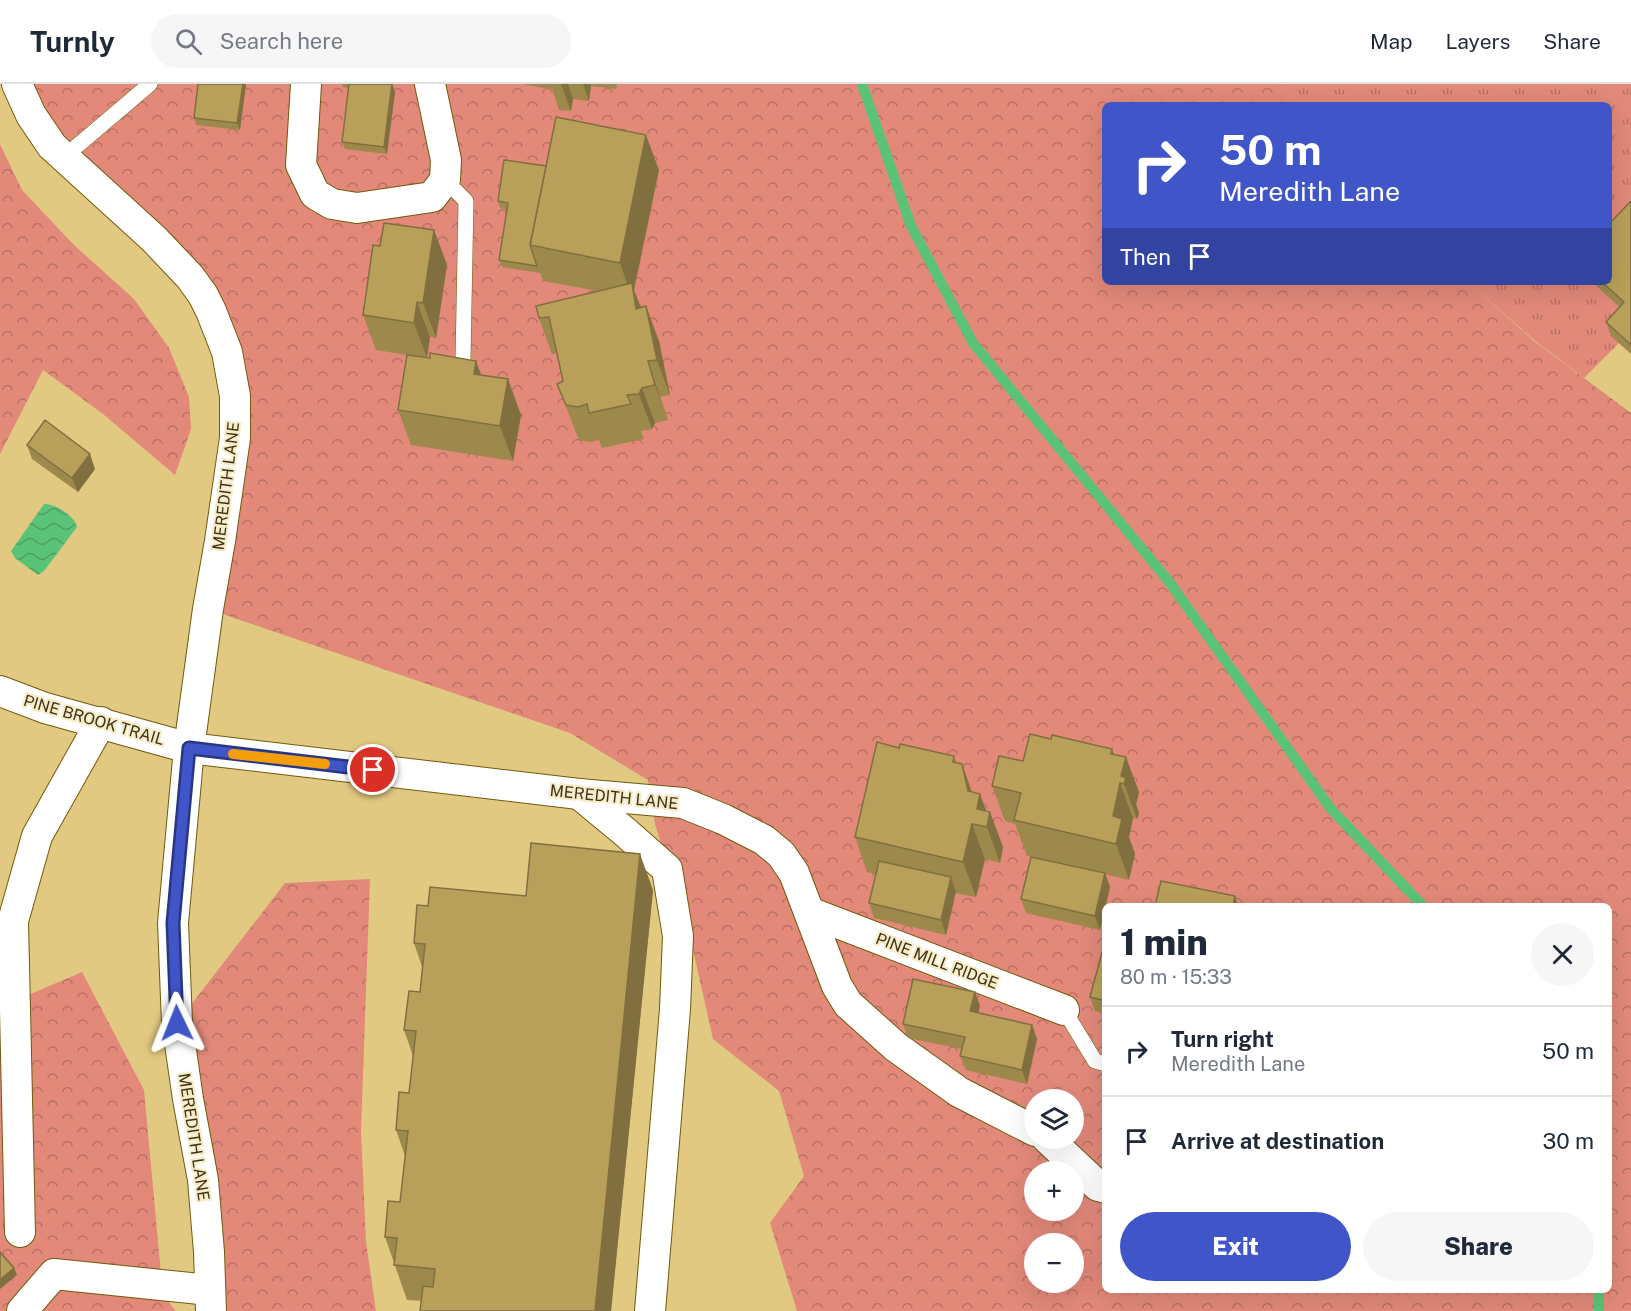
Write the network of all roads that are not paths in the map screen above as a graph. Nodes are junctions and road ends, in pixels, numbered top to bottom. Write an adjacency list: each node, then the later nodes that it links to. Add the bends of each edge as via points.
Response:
1 (16, 84): 5 (street, MEREDITH LANE, via 31,115)
2 (150, 84): 5 (lane)
3 (306, 84): 6 (street, via 301,165 315,194 332,204 357,208 432,197)
4 (430, 84): 6 (street, via 446,160)
5 (64, 157): 10 (street, MEREDITH LANE, via 190,277 212,311 227,352 236,396 235,438)
6 (445, 180): 7 (lane, via 466,201)
7 (463, 359)
8 (0, 691): 9 (street, PINE BROOK TRAIL, via 45,708)
9 (101, 722): 10 (street, PINE BROOK TRAIL); 18 (street, via 37,836 13,921)
10 (189, 748): 11 (street, MEREDITH LANE); 19 (street, MEREDITH LANE, via 173,923 177,1023 203,1180)
11 (579, 795): 12 (street, MEREDITH LANE, via 683,803 723,819 764,840 781,854 794,873); 21 (street, via 667,869 678,936)
12 (809, 912): 13 (street, PINE MILL RIDGE); 15 (street, MEREDITH LANE, via 837,986 848,1004 896,1047 959,1092)
13 (1065, 1010): 14 (lane, via 1083,1044 1095,1061)
14 (1102, 1063)
15 (1024, 1125)
16 (1059, 1149): 17 (street)
17 (1102, 1187)
18 (20, 1232)
19 (210, 1300): 20 (street, via 54,1274)
20 (22, 1311)
21 (650, 1311)

